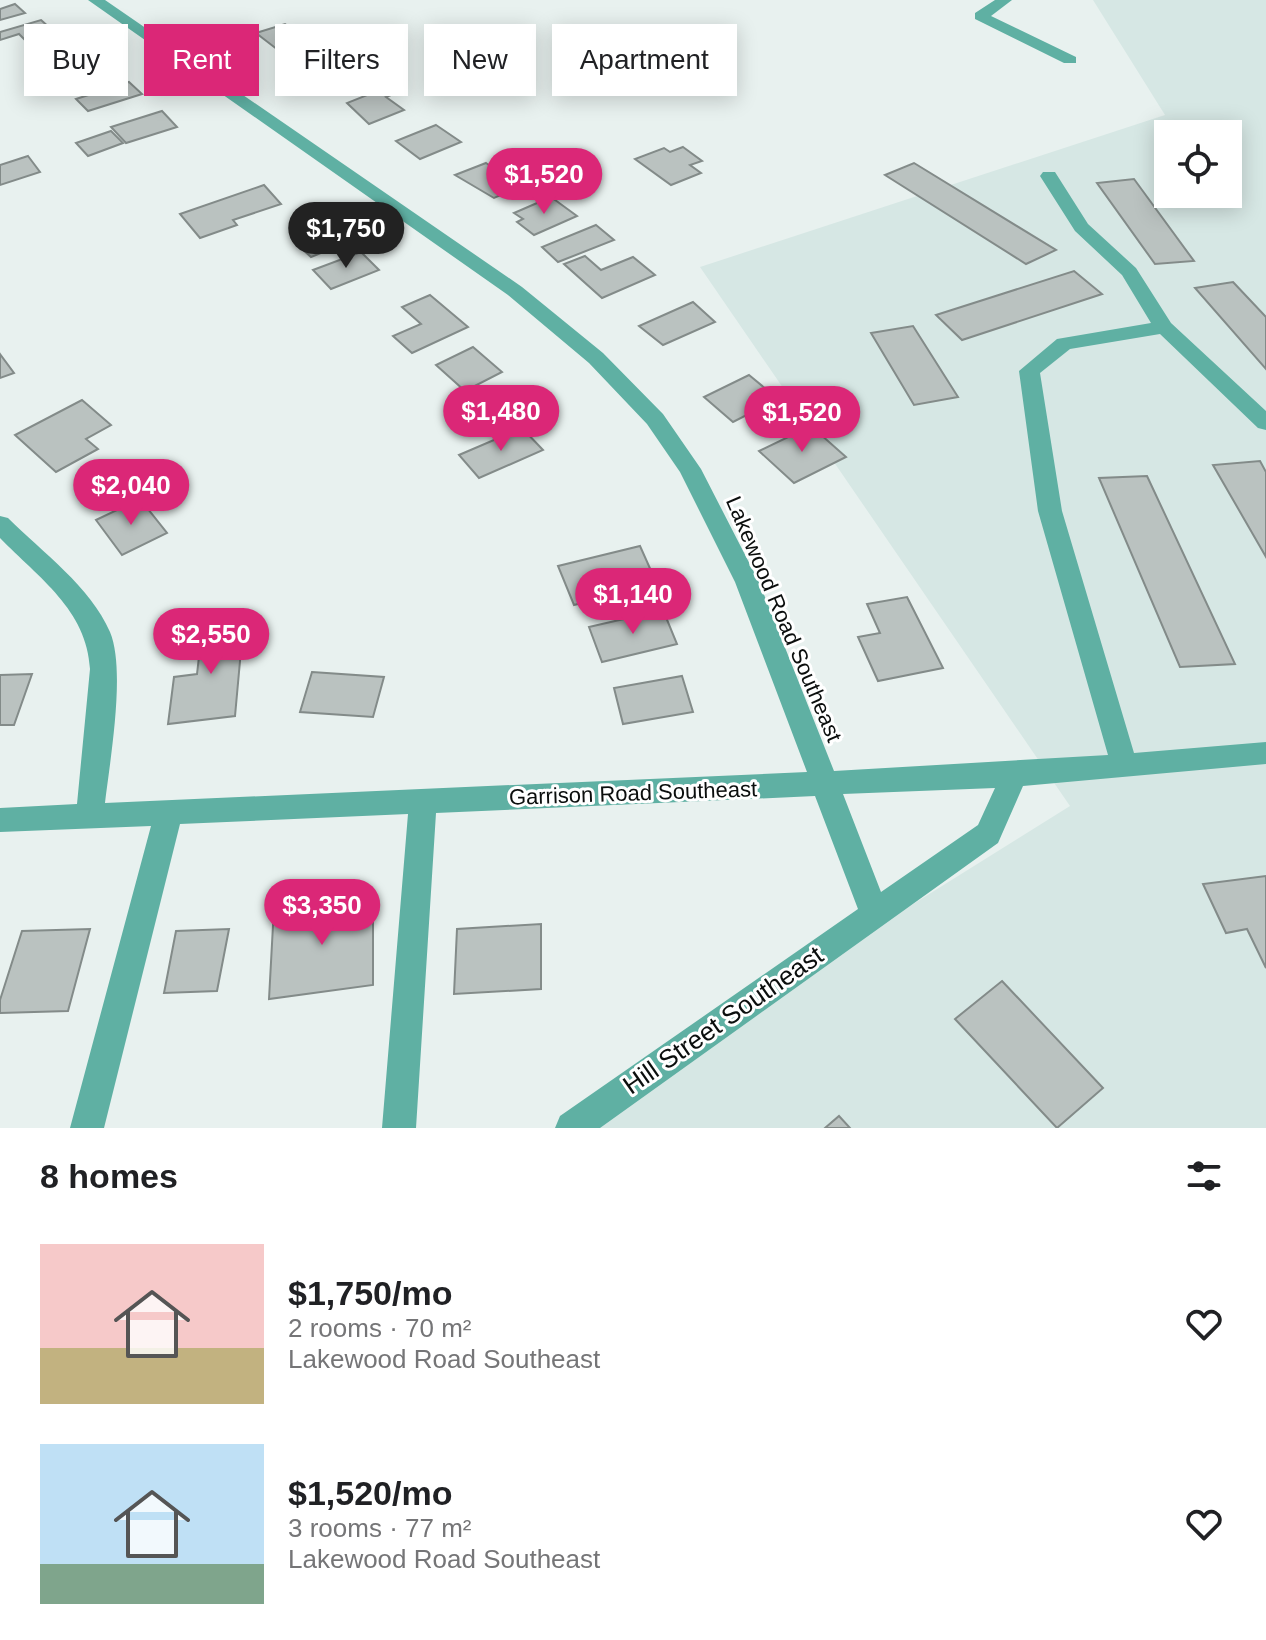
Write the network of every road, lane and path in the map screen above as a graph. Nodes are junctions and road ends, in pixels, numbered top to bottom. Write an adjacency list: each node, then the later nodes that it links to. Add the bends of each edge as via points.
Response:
1 (95, 0): 11 (street, Lakewood Road Southeast, via 515,291 596,358 655,419 719,522)
2 (1005, 0): 3 (street, via 980,16)
3 (1070, 60)
4 (1049, 176): 5 (street, via 1081,227 1129,272)
5 (1164, 327): 6 (street); 9 (street, via 1064,344 1029,371 1050,511)
6 (1266, 423)
7 (0, 524): 14 (street, via 99,636 102,668)
8 (1266, 753): 9 (street, Garrison Road Southeast)
9 (1124, 765): 10 (street, Garrison Road Southeast)
10 (1014, 775): 11 (street, Garrison Road Southeast); 16 (street, Hill Street Southeast, via 988,834)
11 (828, 785): 12 (street, Garrison Road Southeast); 16 (street)
12 (423, 802): 13 (street, Garrison Road Southeast); 18 (street)
13 (168, 814): 14 (street, Garrison Road Southeast); 17 (street)
14 (90, 817): 15 (street, Garrison Road Southeast)
15 (0, 820)
16 (874, 912): 19 (street, Hill Street Southeast)
17 (87, 1128)
18 (399, 1128)
19 (572, 1128)

